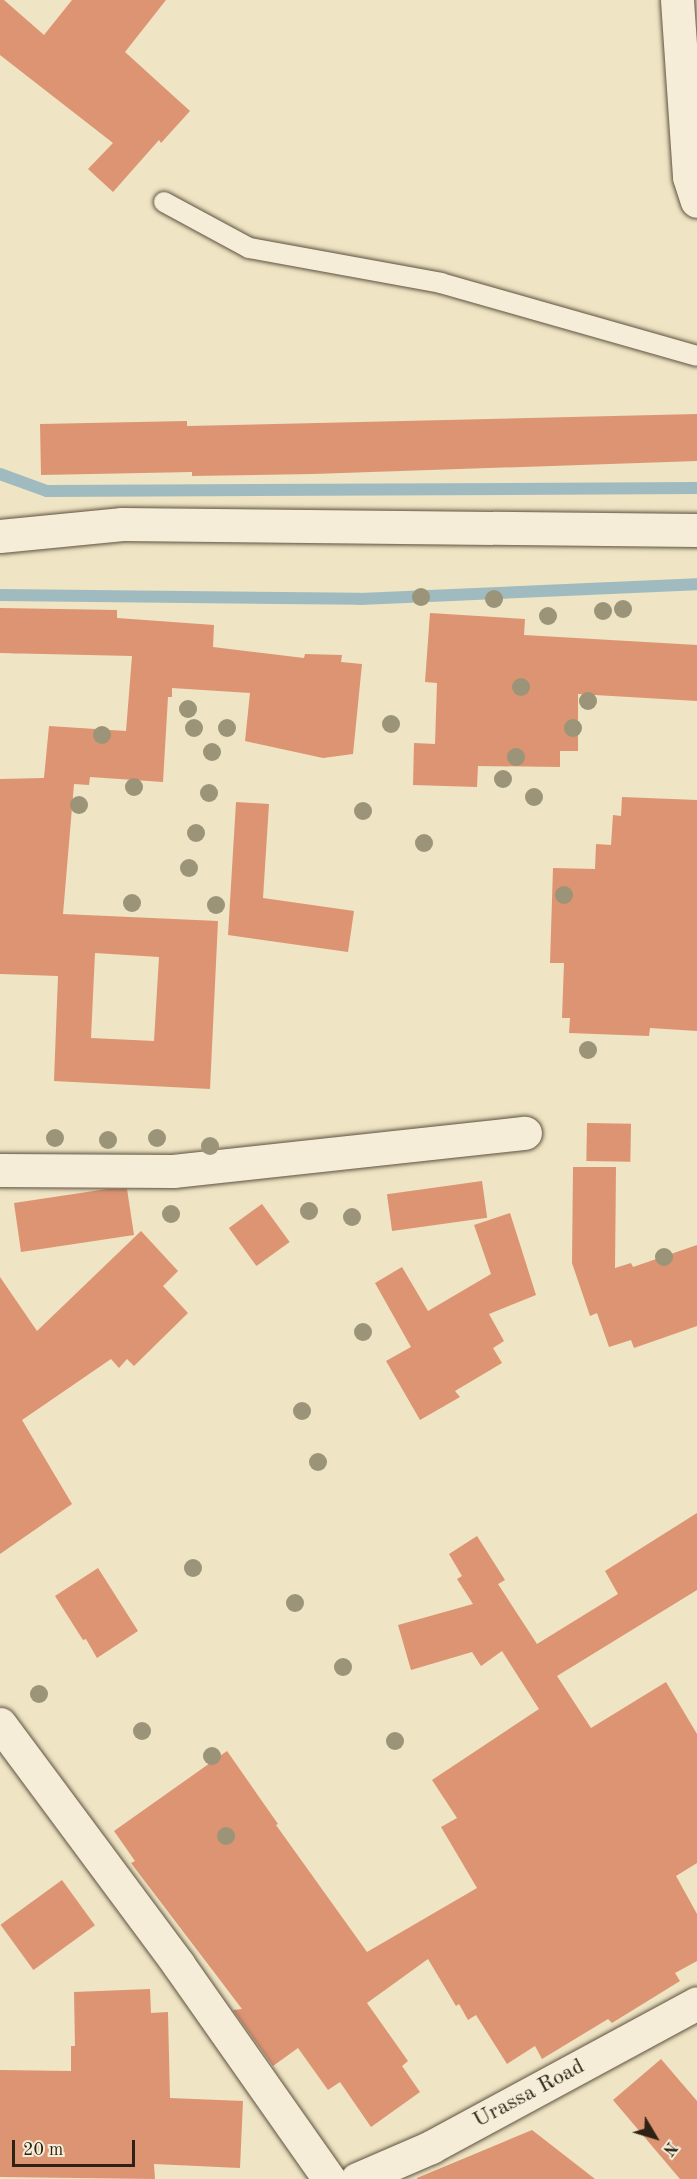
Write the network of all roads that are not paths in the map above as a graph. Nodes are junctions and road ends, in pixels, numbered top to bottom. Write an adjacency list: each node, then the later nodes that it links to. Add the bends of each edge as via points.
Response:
1 (677, 0): 2 (street, via 689,177)
2 (697, 201)
3 (164, 202): 4 (lane, via 249,248 441,283)
4 (697, 356)
5 (697, 530): 6 (street, via 122,524)
6 (0, 536)
7 (525, 1132): 8 (street, via 172,1171)
8 (0, 1170)
9 (0, 1724): 11 (street, via 178,1964)
10 (697, 2003): 12 (street, Urassa Road, via 431,2147)
11 (329, 2179)
12 (357, 2179)

